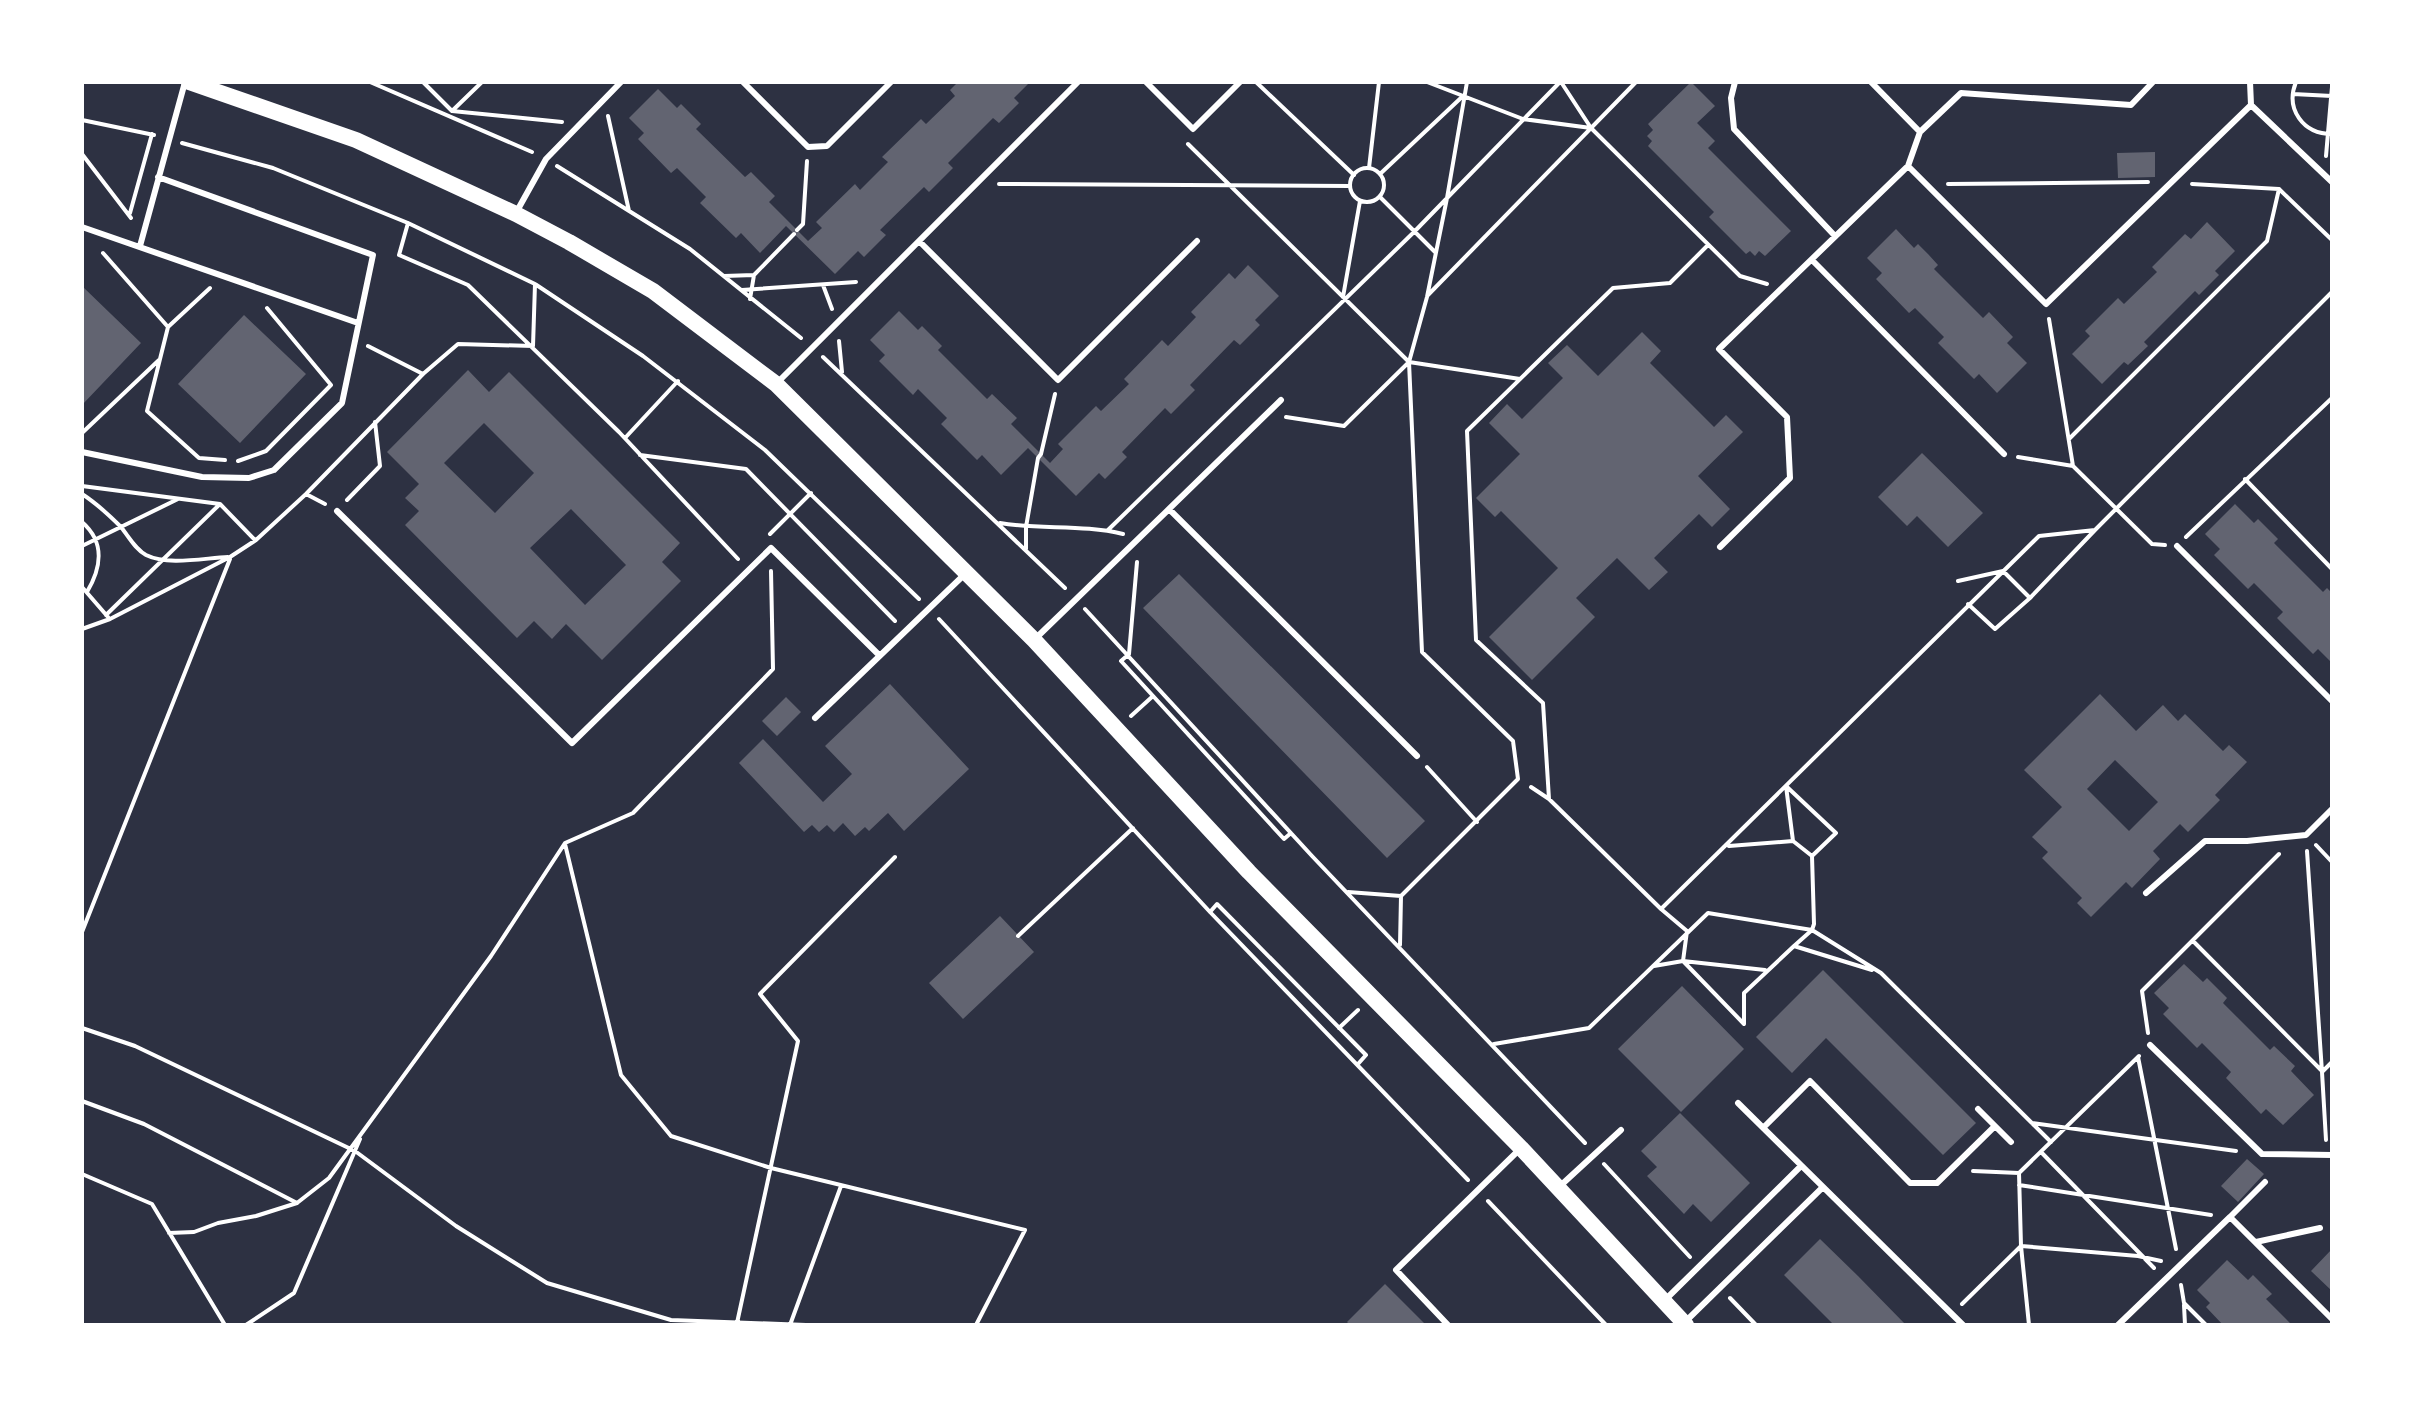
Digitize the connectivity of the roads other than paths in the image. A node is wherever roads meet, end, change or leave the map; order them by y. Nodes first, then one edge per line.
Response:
1 (187, 82) edge
2 (621, 82) edge
3 (743, 82) edge
4 (891, 82) edge
5 (1078, 82) edge
6 (1146, 82) edge
7 (1240, 82) edge
8 (1735, 82) edge
9 (1871, 82) edge
10 (2153, 82) edge
11 (2250, 82) edge
12 (2251, 105) junction
13 (1920, 132) junction
14 (1908, 166) junction
15 (2332, 168) edge
16 (2325, 175) junction
17 (158, 177) junction
18 (2332, 182) edge
19 (516, 214) junction
20 (82, 227) edge
21 (1835, 236) junction
22 (919, 241) junction
23 (1197, 241) dead end
24 (140, 246) junction
25 (1812, 260) junction
26 (358, 323) junction
27 (776, 384) junction
28 (1281, 400) dead end
29 (82, 452) edge
30 (2004, 454) road end
31 (1169, 509) junction
32 (337, 511) road end
33 (2177, 546) road end
34 (1720, 547) dead end
35 (966, 573) junction
36 (1034, 640) junction
37 (879, 655) junction
38 (2332, 701) edge
39 (815, 718) dead end
40 (1417, 756) road end
41 (2332, 809) edge
42 (2146, 893) dead end
43 (2150, 1045) road end
44 (1738, 1103) dead end
45 (1978, 1109) dead end
46 (1995, 1126) junction
47 (1764, 1127) junction
48 (1621, 1130) dead end
49 (2011, 1142) dead end
50 (1521, 1148) junction
51 (2329, 1155) edge
52 (1801, 1166) junction
53 (2265, 1182) dead end
54 (1823, 1187) junction
55 (1558, 1188) junction
56 (2230, 1217) junction
57 (2320, 1228) dead end
58 (2256, 1242) junction
59 (1663, 1302) junction
60 (2332, 1319) edge
61 (1685, 1324) edge
62 (1448, 1325) edge
63 (1963, 1325) edge
64 (2118, 1325) edge

1 - 17 lane
1 - 19 main road
2 - 19 lane
3 - 4 lane
5 - 22 lane
6 - 7 lane
8 - 21 lane
9 - 13 lane
10 - 13 lane
11 - 12 lane
12 - 14 lane
12 - 16 lane
13 - 14 lane
14 - 21 lane
15 - 16 lane
16 - 18 lane
17 - 24 lane
17 - 26 lane
19 - 27 main road
20 - 24 lane
21 - 25 lane
22 - 23 lane
22 - 27 lane
24 - 26 lane
25 - 30 lane
25 - 34 lane
26 - 29 lane
27 - 35 main road
28 - 31 lane
31 - 36 lane
31 - 40 lane
32 - 37 lane
33 - 38 lane
35 - 36 main road
35 - 37 lane
36 - 50 main road
37 - 39 lane
41 - 42 lane
43 - 51 lane
44 - 47 lane
45 - 46 lane
46 - 47 lane
46 - 49 lane
47 - 52 lane
48 - 55 lane
50 - 55 main road
50 - 62 lane
52 - 54 lane
52 - 59 lane
53 - 56 lane
54 - 61 lane
54 - 63 lane
55 - 59 main road
56 - 58 lane
56 - 64 lane
57 - 58 lane
58 - 60 lane
59 - 61 main road

